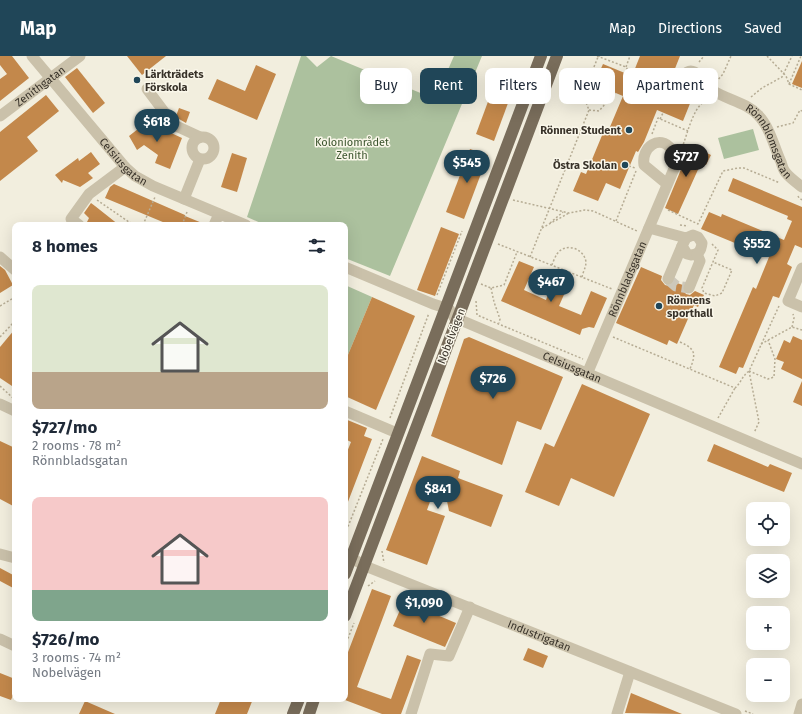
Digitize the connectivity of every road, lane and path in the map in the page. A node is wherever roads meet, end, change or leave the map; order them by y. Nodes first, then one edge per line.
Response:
1 (32, 56) edge
2 (80, 56) edge
3 (540, 56) edge
4 (557, 56) edge
5 (598, 56) edge
6 (630, 56) edge
7 (731, 56) edge
8 (767, 56) edge
9 (792, 56) edge
10 (802, 56) edge
11 (626, 67) joint
12 (785, 74) junction
13 (50, 78) junction
14 (718, 83) edge
15 (789, 84) junction
16 (146, 90) dead end
17 (802, 90) edge
18 (718, 95) edge
19 (606, 104) edge
20 (701, 104) edge
21 (746, 105) junction
22 (589, 110) junction
23 (802, 111) edge
24 (663, 112) dead end
25 (0, 116) edge
26 (660, 119) dead end
27 (786, 125) dead end
28 (650, 128) dead end
29 (654, 129) dead end
30 (200, 137) junction
31 (200, 159) junction
32 (676, 164) junction
33 (630, 166) dead end
34 (125, 167) junction
35 (637, 168) dead end
36 (779, 178) dead end
37 (667, 184) junction
38 (159, 188) junction
39 (800, 191) edge
40 (89, 194) junction
41 (188, 200) junction
42 (514, 200) dead end
43 (802, 200) edge
44 (658, 206) junction
45 (550, 209) junction
46 (563, 212) junction
47 (219, 214) junction
48 (569, 214) junction
49 (73, 222) edge
50 (129, 222) edge
51 (144, 222) edge
52 (183, 222) edge
53 (215, 222) edge
54 (239, 222) edge
55 (545, 226) junction
56 (541, 228) junction
57 (647, 231) junction
58 (684, 242) junction
59 (496, 243) dead end
60 (517, 252) junction
61 (697, 254) junction
62 (0, 257) edge
63 (530, 257) junction
64 (713, 262) dead end
65 (552, 266) junction
66 (12, 267) edge
67 (348, 268) edge
68 (802, 268) edge
69 (582, 277) junction
70 (668, 279) dead end
71 (481, 284) dead end
72 (491, 288) junction
73 (689, 288) dead end
74 (621, 293) junction
75 (704, 293) dead end
76 (476, 298) dead end
77 (12, 299) edge
78 (780, 305) dead end
79 (0, 306) edge
80 (445, 307) junction
81 (802, 307) edge
82 (791, 310) dead end
83 (458, 319) junction
84 (498, 323) junction
85 (12, 324) edge
86 (792, 327) junction
87 (802, 330) edge
88 (604, 333) junction
89 (0, 337) edge
90 (768, 340) junction
91 (680, 342) dead end
92 (762, 344) junction
93 (592, 363) junction
94 (690, 369) junction
95 (749, 371) junction
96 (588, 374) junction
97 (0, 386) edge
98 (734, 388) junction
99 (12, 397) edge
100 (0, 404) edge
101 (12, 410) edge
102 (348, 412) edge
103 (714, 427) junction
104 (397, 433) junction
105 (750, 442) junction
106 (802, 464) edge
107 (0, 554) edge
108 (348, 555) edge
109 (12, 557) edge
110 (365, 566) junction
111 (470, 607) junction
112 (348, 608) edge
113 (0, 639) edge
114 (12, 645) edge
115 (630, 672) junction
116 (298, 702) edge
117 (313, 702) edge
118 (802, 704) edge
119 (293, 714) edge
120 (309, 714) edge
121 (411, 714) edge
122 (617, 714) edge
123 (736, 714) edge
124 (799, 714) edge

1 - 13 street, Celsiusgatan
2 - 13 street, Zenithgatan
3 - 80 main road, Nobelvägen
4 - 83 main road, Nobelvägen
5 - 11 path
5 - 22 path
6 - 11 path
7 - 14 path
8 - 12 path
9 - 12 path
10 - 15 path
12 - 15 path
12 - 21 path
13 - 25 street, Zenithgatan
13 - 34 street, Celsiusgatan
15 - 17 path
16 - 30 street
18 - 21 street, Rönnblomsgatan
19 - 22 path
20 - 32 path
21 - 39 street, Rönnblomsgatan
22 - 45 path
23 - 27 path
24 - 26 path
28 - 29 path
30 - 31 street
30 - 31 street
31 - 41 street
32 - 37 street, Rönnbladsgatan
32 - 37 street
33 - 35 path
34 - 38 street, Celsiusgatan
34 - 40 street
36 - 44 path
37 - 44 street, Rönnbladsgatan
38 - 41 street, Celsiusgatan
38 - 51 path
39 - 43 path
40 - 49 street
40 - 50 path
41 - 47 street, Celsiusgatan
41 - 52 path
42 - 45 path
44 - 57 street, Rönnbladsgatan
45 - 46 path
45 - 56 path
46 - 48 path
46 - 55 path
47 - 53 street
47 - 54 street, Celsiusgatan
48 - 55 path
48 - 57 path
55 - 56 path
56 - 63 path
57 - 58 street
57 - 74 street, Rönnbladsgatan
58 - 61 street
58 - 61 street
58 - 70 street
59 - 60 path
60 - 63 path
60 - 72 path
61 - 73 street
62 - 66 street
63 - 65 path
64 - 75 path
65 - 69 path
65 - 69 path
67 - 80 street, Celsiusgatan
68 - 81 street
69 - 74 path
71 - 72 path
72 - 84 path
74 - 88 street, Rönnbladsgatan
76 - 84 path
77 - 79 path
78 - 92 path
80 - 83 street, Celsiusgatan
80 - 104 main road, Nobelvägen
82 - 86 path
83 - 96 street, Celsiusgatan
83 - 110 main road, Nobelvägen
84 - 93 path
85 - 89 path
86 - 87 path
86 - 90 path
88 - 93 street, Rönnbladsgatan
88 - 94 path
90 - 92 path
90 - 95 path
91 - 94 path
92 - 95 path
93 - 96 street, Rönnbladsgatan
94 - 98 path
95 - 98 path
95 - 105 path
96 - 103 street, Celsiusgatan
97 - 99 path
98 - 103 path
100 - 101 street
102 - 104 street
103 - 105 street, Celsiusgatan
104 - 108 main road, Nobelvägen
105 - 106 street, Celsiusgatan
107 - 109 street
108 - 110 street, Industrigatan
110 - 111 street, Industrigatan
110 - 112 main road, Nobelvägen
111 - 115 street, Industrigatan
111 - 121 street
113 - 114 street
115 - 122 street
115 - 123 street, Industrigatan
116 - 119 main road
117 - 120 main road
118 - 124 street

